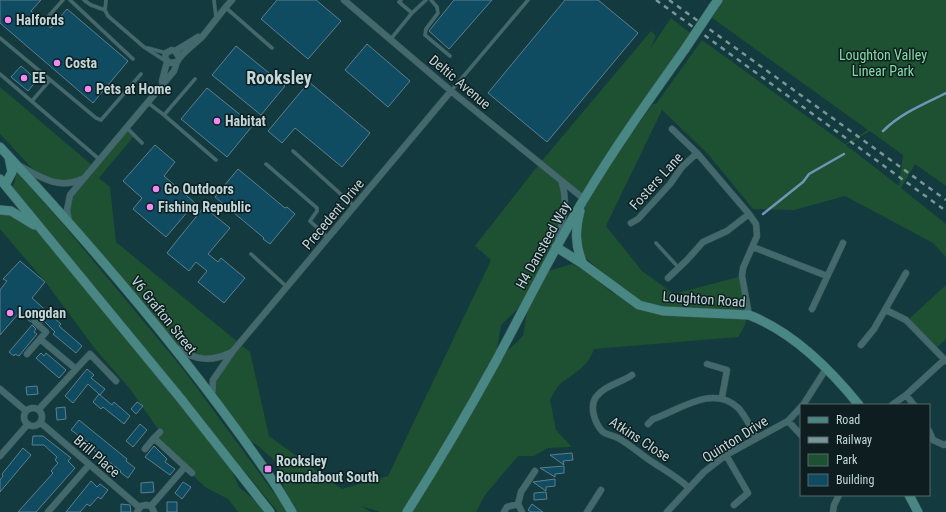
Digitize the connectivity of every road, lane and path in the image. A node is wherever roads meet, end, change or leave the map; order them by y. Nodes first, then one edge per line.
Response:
1 (63, 0) edge
2 (70, 0) edge
3 (84, 0) edge
4 (106, 0) edge
5 (214, 0) edge
6 (232, 0) edge
7 (344, 0) edge
8 (401, 0) edge
9 (426, 0) edge
10 (431, 0) edge
11 (528, 0) edge
12 (716, 4) edge
13 (225, 7) junction
14 (106, 10) junction
15 (412, 13) junction
16 (216, 17) junction
17 (46, 18) dead end
18 (208, 28) junction
19 (0, 38) edge
20 (390, 40) junction
21 (144, 47) junction
22 (272, 48) dead end
23 (175, 50) junction
24 (166, 53) junction
25 (450, 56) dead end
26 (133, 59) dead end
27 (178, 59) junction
28 (167, 62) junction
29 (0, 74) edge
30 (141, 74) dead end
31 (195, 79) dead end
32 (50, 80) junction
33 (161, 84) junction
34 (451, 91) junction
35 (32, 101) junction
36 (147, 102) junction
37 (164, 115) junction
38 (126, 127) junction
39 (672, 129) dead end
40 (142, 143) dead end
41 (0, 147) edge
42 (293, 151) dead end
43 (697, 153) junction
44 (8, 156) junction
45 (99, 159) junction
46 (216, 160) dead end
47 (16, 164) junction
48 (266, 164) dead end
49 (84, 178) junction
50 (562, 182) junction
51 (2, 185) edge
52 (584, 199) junction
53 (355, 207) junction
54 (0, 210) edge
55 (750, 214) junction
56 (69, 222) junction
57 (631, 223) dead end
58 (46, 235) junction
59 (328, 238) junction
60 (656, 243) dead end
61 (843, 243) dead end
62 (556, 247) junction
63 (753, 247) junction
64 (251, 254) dead end
65 (583, 264) junction
66 (678, 267) junction
67 (906, 273) dead end
68 (828, 276) junction
69 (668, 278) dead end
70 (287, 287) junction
71 (812, 309) dead end
72 (886, 310) junction
73 (749, 315) junction
74 (35, 322) dead end
75 (40, 339) junction
76 (171, 344) junction
77 (861, 345) dead end
78 (95, 349) dead end
79 (233, 351) junction
80 (27, 354) dead end
81 (90, 354) junction
82 (945, 361) edge
83 (707, 364) dead end
84 (76, 369) junction
85 (826, 369) junction
86 (632, 375) dead end
87 (116, 381) dead end
88 (0, 389) edge
89 (906, 395) junction
90 (212, 397) junction
91 (722, 397) junction
92 (804, 404) edge
93 (858, 404) edge
94 (893, 404) edge
95 (913, 404) edge
96 (800, 408) edge
97 (39, 409) junction
98 (26, 411) junction
99 (788, 421) junction
100 (41, 423) junction
101 (28, 424) junction
102 (648, 424) dead end
103 (160, 432) dead end
104 (930, 433) edge
105 (800, 434) edge
106 (154, 438) junction
107 (756, 438) junction
108 (946, 444) edge
109 (144, 449) dead end
110 (726, 455) junction
111 (0, 456) edge
112 (89, 465) junction
113 (185, 467) junction
114 (535, 471) dead end
115 (192, 473) dead end
116 (688, 487) junction
117 (601, 490) dead end
118 (838, 496) edge
119 (910, 496) edge
120 (518, 504) junction
121 (734, 505) dead end
122 (152, 509) edge
123 (138, 510) edge
124 (48, 512) edge
125 (270, 512) edge
126 (292, 512) edge
127 (407, 512) edge
128 (504, 512) edge
129 (522, 512) edge
130 (586, 512) edge
131 (667, 512) edge
132 (833, 512) edge
133 (918, 512) edge

1 - 17 lane
2 - 26 lane
3 - 14 lane
4 - 14 lane
5 - 16 lane
6 - 13 street
7 - 20 street, Deltic Avenue
8 - 15 lane
9 - 15 lane
10 - 25 lane
11 - 34 lane
12 - 52 street, H4 Dansteed Way, bridge
13 - 16 street
13 - 22 lane
14 - 21 lane
15 - 20 lane
16 - 18 street
18 - 23 street
18 - 27 street
19 - 32 lane
20 - 34 street, Deltic Avenue
21 - 24 lane
21 - 28 lane
23 - 24 street
23 - 27 street
24 - 28 street
27 - 28 street
27 - 33 street
28 - 33 street
29 - 35 lane
30 - 32 lane
31 - 37 lane
32 - 35 lane
33 - 36 street
34 - 50 street, Deltic Avenue
34 - 53 street, Precedent Drive
35 - 45 lane
36 - 37 lane
36 - 38 street
37 - 46 lane
38 - 40 lane
38 - 45 street
39 - 43 street, Fosters Lane
41 - 44 street, V6 Grafton Street
42 - 53 lane
43 - 55 street, Fosters Lane
43 - 57 street, Fosters Lane
44 - 47 street, V6 Grafton Street
44 - 51 street
45 - 49 street
47 - 49 street
47 - 56 street, V6 Grafton Street
48 - 59 lane
49 - 56 street
50 - 52 street, Deltic Avenue
50 - 62 street
51 - 58 street
52 - 62 street, H4 Dansteed Way
52 - 65 street
53 - 59 street, Precedent Drive
54 - 58 street
55 - 63 street, Fosters Lane
55 - 66 street
56 - 76 street, V6 Grafton Street
58 - 125 street
59 - 70 street, Precedent Drive
60 - 66 lane
61 - 68 street
62 - 65 street, Loughton Road
62 - 127 street, H4 Dansteed Way
63 - 68 street
63 - 73 street, Fosters Lane
64 - 70 lane
65 - 73 street, Loughton Road
66 - 69 street
67 - 72 street
68 - 71 street
70 - 79 street, Precedent Drive
72 - 77 street
72 - 82 street
73 - 85 street, Loughton Road
74 - 75 street
75 - 80 street
75 - 84 street
76 - 79 street, Precedent Drive
76 - 90 street, V6 Grafton Street
78 - 81 street
79 - 90 street, Precedent Drive
81 - 84 street
81 - 87 street
82 - 89 street
83 - 91 street
84 - 97 street
85 - 92 street
85 - 93 street, Loughton Road
86 - 116 street, Atkins Close
88 - 98 street
89 - 94 street
89 - 95 street
90 - 126 street, V6 Grafton Street
91 - 102 street
91 - 107 street
96 - 99 street, Quinton Drive
97 - 98 street
97 - 100 street
98 - 101 street
99 - 105 street
99 - 107 street, Quinton Drive
100 - 101 street
100 - 112 street, Brill Place
101 - 111 street
103 - 106 street
104 - 108 street
106 - 109 street
106 - 113 street
107 - 110 street, Quinton Drive
110 - 116 street, Quinton Drive
110 - 121 street
112 - 123 street, Brill Place
112 - 124 street
113 - 115 street
113 - 122 street
114 - 120 street
116 - 131 street, Quinton Drive
117 - 130 street
118 - 132 street
119 - 133 street
120 - 128 street
120 - 129 street
122 - 123 street

